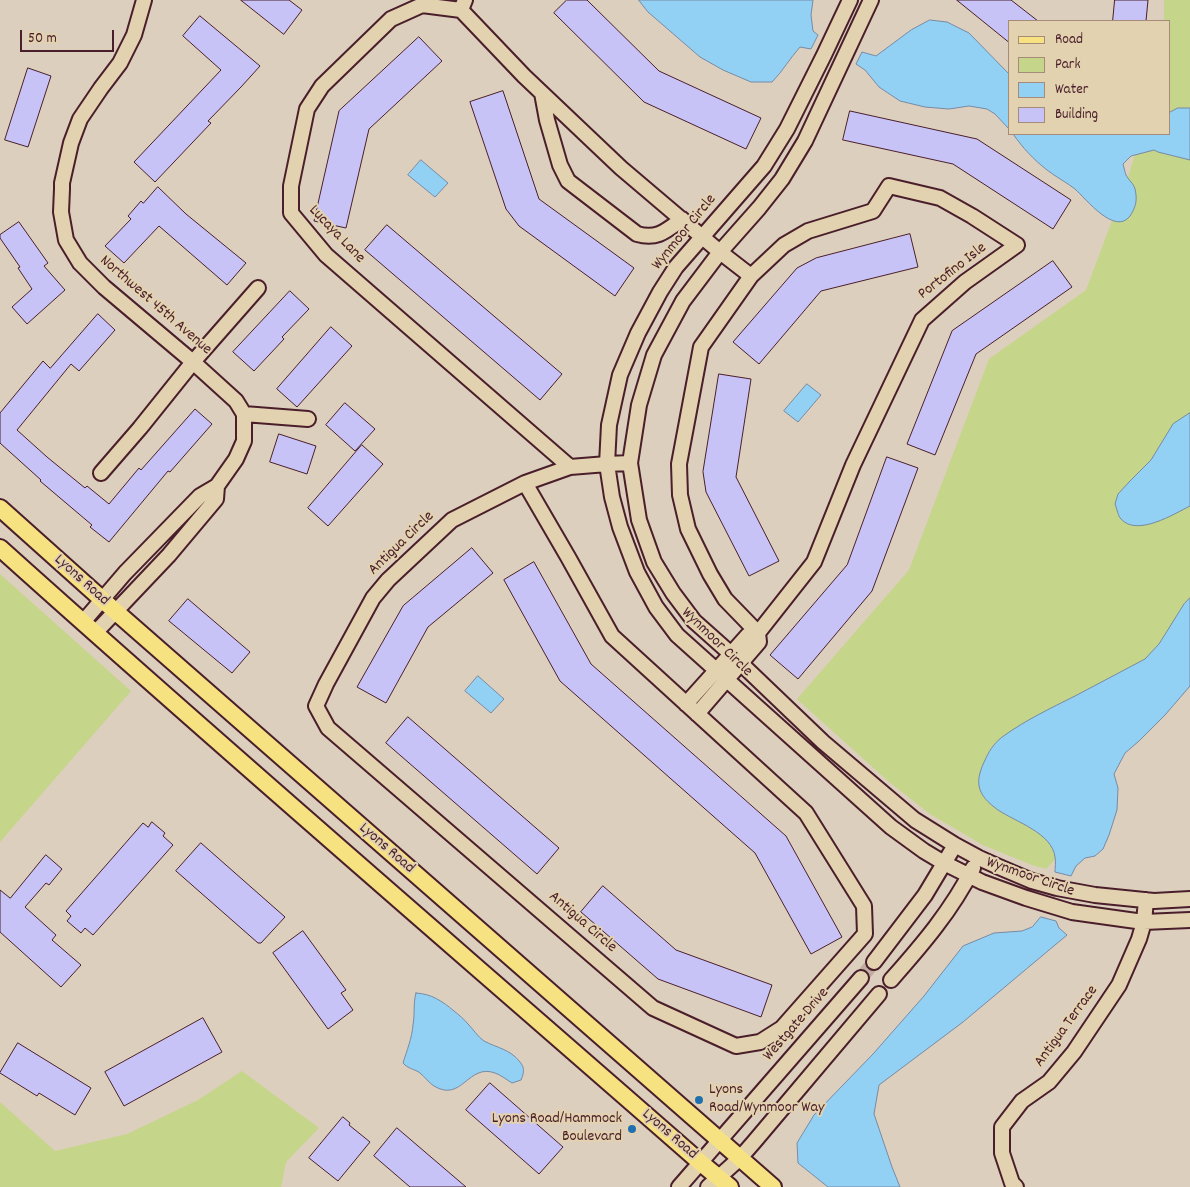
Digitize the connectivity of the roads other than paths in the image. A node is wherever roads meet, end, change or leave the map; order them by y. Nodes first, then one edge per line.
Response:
1 (144, 0) edge
2 (850, 0) edge
3 (872, 0) edge
4 (463, 5) edge
5 (542, 92) junction
6 (682, 219) junction
7 (702, 237) junction
8 (720, 252) junction
9 (751, 276) junction
10 (258, 288) dead end
11 (193, 362) junction
12 (244, 414) junction
13 (308, 419) dead end
14 (608, 458) junction
15 (630, 458) junction
16 (570, 467) junction
17 (101, 473) dead end
18 (525, 483) junction
19 (217, 486) junction
20 (0, 508) edge
21 (0, 548) edge
22 (102, 600) junction
23 (115, 612) junction
24 (89, 628) junction
25 (758, 632) junction
26 (731, 654) junction
27 (741, 664) junction
28 (716, 670) junction
29 (727, 680) junction
30 (686, 704) junction
31 (697, 714) junction
32 (954, 845) junction
33 (978, 858) junction
34 (944, 863) junction
35 (970, 876) junction
36 (1190, 899) edge
37 (1146, 900) junction
38 (1190, 920) edge
39 (1144, 922) junction
40 (874, 962) tunnel mouth
41 (861, 978) tunnel mouth
42 (891, 980) dead end
43 (879, 994) dead end
44 (720, 1140) junction
45 (740, 1158) junction
46 (701, 1163) junction
47 (719, 1184) edge
48 (679, 1187) edge
49 (774, 1187) edge
50 (1016, 1187) edge

1 - 11 street, Northwest 45th Avenue
2 - 7 street, Wynmoor Circle
3 - 8 street, Wynmoor Circle
4 - 5 street
4 - 16 street, Lucaya Lane
5 - 6 street
5 - 6 street
6 - 7 street
7 - 8 street
7 - 14 street, Wynmoor Circle
8 - 9 street
8 - 15 street, Wynmoor Circle
9 - 25 street, Portofino Isle
9 - 25 street, Portofino Isle
10 - 11 street
11 - 12 street, Northwest 45th Avenue
11 - 17 street
12 - 13 street
12 - 19 street
14 - 15 street, Antigua Circle
14 - 16 street, Antigua Circle
14 - 28 street, Wynmoor Circle
15 - 26 street, Wynmoor Circle
16 - 18 street, Antigua Circle
18 - 30 street, Antigua Circle
18 - 31 street, Antigua Circle
19 - 22 street
19 - 23 street
20 - 22 main road, Lyons Road
21 - 24 main road, Lyons Road
22 - 23 main road, Lyons Road
22 - 24 street
23 - 24 street
23 - 44 main road, Lyons Road
24 - 46 main road, Lyons Road
25 - 26 street, Portofino Isle
25 - 27 street, Portofino Isle
26 - 27 street, Wynmoor Circle
26 - 28 street
27 - 29 street
27 - 32 street, Wynmoor Circle
28 - 29 street, Wynmoor Circle
28 - 30 street
29 - 31 street
29 - 34 street, Wynmoor Circle
30 - 31 street, Antigua Circle
32 - 33 street, Wynmoor Circle
32 - 34 street
33 - 35 street
33 - 37 street, Wynmoor Circle
34 - 35 street, Wynmoor Circle
34 - 40 street
35 - 39 street, Wynmoor Circle
35 - 42 street
36 - 37 street, Wynmoor Circle
37 - 39 street, Antigua Terrace
38 - 39 street, Wynmoor Circle
39 - 50 street, Antigua Terrace
41 - 44 street, Westgate Drive
43 - 45 street
44 - 45 main road, Lyons Road
44 - 46 street, Westgate Drive
45 - 47 street
45 - 49 main road, Lyons Road
46 - 47 main road, Lyons Road
46 - 48 street, Westgate Drive

